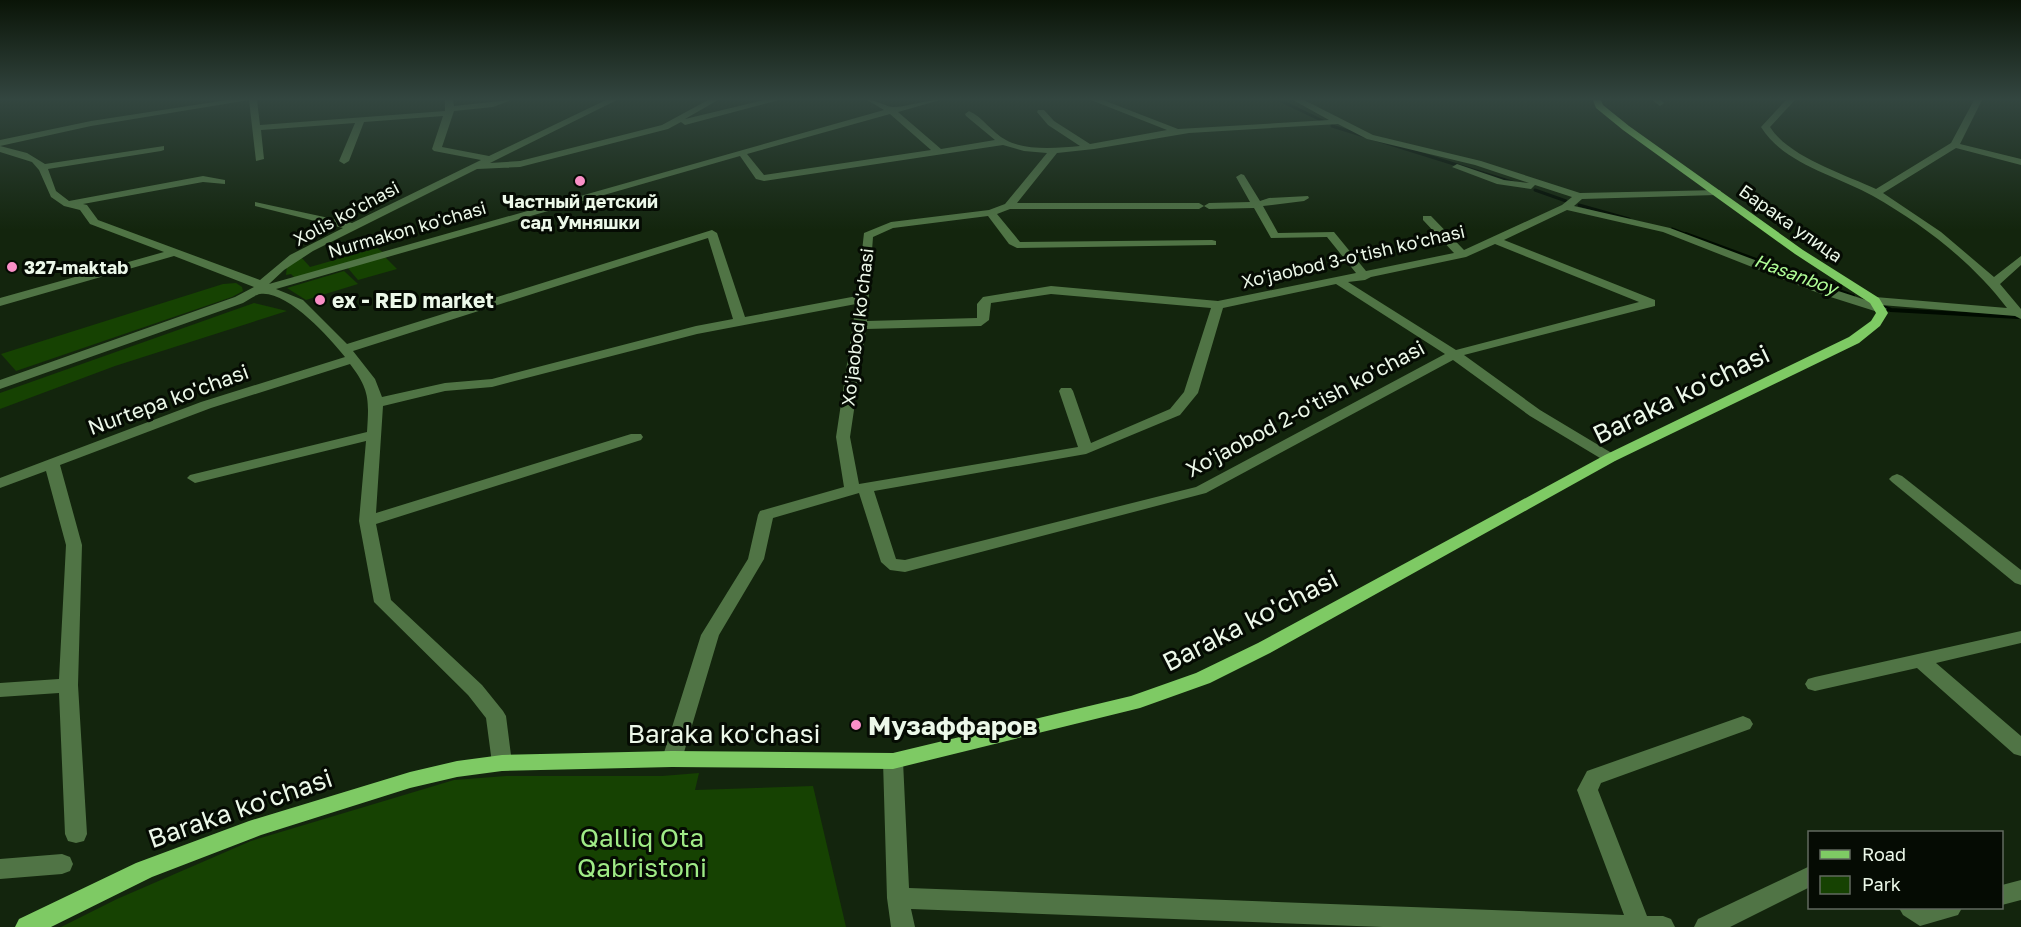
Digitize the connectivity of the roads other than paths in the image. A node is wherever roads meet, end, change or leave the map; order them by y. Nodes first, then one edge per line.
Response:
1 (257, 143) edge
2 (351, 143) edge
3 (438, 143) edge
4 (519, 143) edge
5 (601, 143) edge
6 (776, 143) edge
7 (929, 143) edge
8 (994, 143) edge
9 (1006, 143) edge
10 (1084, 143) edge
11 (1105, 143) edge
12 (1391, 143) edge
13 (1647, 143) edge
14 (1780, 143) edge
15 (1955, 145) joint
16 (1088, 146) junction
17 (161, 148) dead end
18 (0, 149) edge
19 (938, 151) junction
20 (1053, 152) junction
21 (741, 153) junction
22 (1413, 157) dead end
23 (487, 158) junction
24 (259, 159) dead end
25 (344, 161) dead end
26 (2021, 162) edge
27 (473, 165) junction
28 (43, 167) junction
29 (1241, 177) dead end
30 (222, 182) dead end
31 (1543, 186) junction
32 (1716, 192) junction
33 (1876, 193) junction
34 (1579, 196) junction
35 (1304, 198) dead end
36 (67, 204) junction
37 (259, 204) dead end
38 (1257, 205) junction
39 (1009, 206) junction
40 (1566, 207) junction
41 (991, 213) junction
42 (1427, 218) dead end
43 (353, 227) junction
44 (1495, 240) junction
45 (1212, 243) dead end
46 (176, 252) junction
47 (1462, 255) junction
48 (2021, 259) edge
49 (1365, 276) junction
50 (1340, 282) junction
51 (1994, 283) junction
52 (259, 288) junction
53 (862, 299) junction
54 (0, 302) edge
55 (1877, 304) junction
56 (1218, 305) junction
57 (2020, 313) edge
58 (740, 321) junction
59 (860, 326) junction
60 (348, 354) junction
61 (1454, 354) junction
62 (0, 385) edge
63 (1066, 391) dead end
64 (376, 403) junction
65 (373, 435) junction
66 (636, 437) dead end
67 (1086, 450) junction
68 (1610, 458) junction
69 (52, 463) junction
70 (195, 478) dead end
71 (1897, 478) dead end
72 (0, 483) edge
73 (858, 489) junction
74 (367, 521) junction
75 (2021, 579) edge
76 (2021, 637) edge
77 (1919, 659) junction
78 (1815, 684) dead end
79 (68, 685) junction
80 (0, 690) edge
81 (1743, 724) dead end
82 (2021, 748) edge
83 (672, 759) junction
84 (893, 760) junction
85 (502, 763) junction
86 (76, 834) dead end
87 (62, 864) dead end
88 (0, 869) edge
89 (1808, 876) edge
90 (2021, 890) edge
91 (2003, 894) edge
92 (898, 898) junction
93 (1912, 909) edge
94 (1946, 909) edge
95 (1639, 926) edge
96 (27, 927) edge
97 (903, 927) edge
98 (1663, 927) edge
99 (1706, 927) edge

1 - 24 street
2 - 25 street
3 - 23 street
4 - 23 street, Xolis ko'chasi
5 - 27 street
6 - 21 street, Nurmakon ko'chasi
7 - 19 street
8 - 19 street
9 - 20 street
10 - 16 street
11 - 16 street
12 - 31 street
13 - 32 main road, Барака улица
14 - 33 street
15 - 26 street
15 - 33 street
16 - 20 street
17 - 28 street
18 - 28 street
19 - 21 street
20 - 39 street, Xo'jaobod ko'chasi
21 - 52 street, Nurmakon ko'chasi
22 - 31 street
23 - 27 street, Xolis ko'chasi
27 - 43 street, Xolis ko'chasi
28 - 36 street
29 - 38 street
30 - 36 street
31 - 34 street
32 - 34 street
32 - 55 main road, Барака улица
33 - 51 street
34 - 40 street, Xo'jaobod 3-o'tish ko'chasi
35 - 38 street
36 - 46 street
37 - 43 street
38 - 39 street
38 - 49 street
39 - 41 street, Xo'jaobod ko'chasi
40 - 44 street, Xo'jaobod 3-o'tish ko'chasi
40 - 55 street
41 - 45 street
41 - 53 street, Xo'jaobod ko'chasi
42 - 47 street
43 - 52 street, Xolis ko'chasi
44 - 47 street, Xo'jaobod 3-o'tish ko'chasi
44 - 61 street, Xo'jaobod 2-o'tish ko'chasi
46 - 52 street
46 - 54 street
47 - 49 street, Xo'jaobod 3-o'tish ko'chasi
48 - 51 street
49 - 50 street, Xo'jaobod 3-o'tish ko'chasi
50 - 56 street, Xo'jaobod 3-o'tish ko'chasi
50 - 61 street
51 - 57 street
52 - 60 street
52 - 62 street, Nurmakon ko'chasi
53 - 58 street
53 - 59 street, Xo'jaobod ko'chasi
55 - 57 street
55 - 68 main road, Baraka ko'chasi
56 - 59 street, Xo'jaobod 3-o'tish ko'chasi
56 - 67 street, Xo'jaobod 3-o'tish ko'chasi
58 - 60 street, Nurtepa ko'chasi
58 - 64 street
59 - 73 street, Xo'jaobod ko'chasi
60 - 64 street
60 - 69 street, Nurtepa ko'chasi
61 - 68 street
61 - 73 street, Xo'jaobod 2-o'tish ko'chasi
63 - 67 street
64 - 65 street
65 - 70 street
65 - 74 street
66 - 74 street
67 - 73 street, Xo'jaobod 3-o'tish ko'chasi
68 - 84 main road, Baraka ko'chasi
69 - 72 street, Nurtepa ko'chasi
69 - 79 street
71 - 75 street
73 - 83 street
74 - 85 street
76 - 77 street
77 - 78 street
77 - 82 street
79 - 80 street
79 - 86 street
81 - 95 street
83 - 84 main road, Baraka ko'chasi
83 - 85 main road, Baraka ko'chasi
84 - 92 street
85 - 96 main road, Baraka ko'chasi
87 - 88 street
89 - 99 street
90 - 91 street
92 - 95 street
92 - 97 street
93 - 94 street
95 - 98 street

